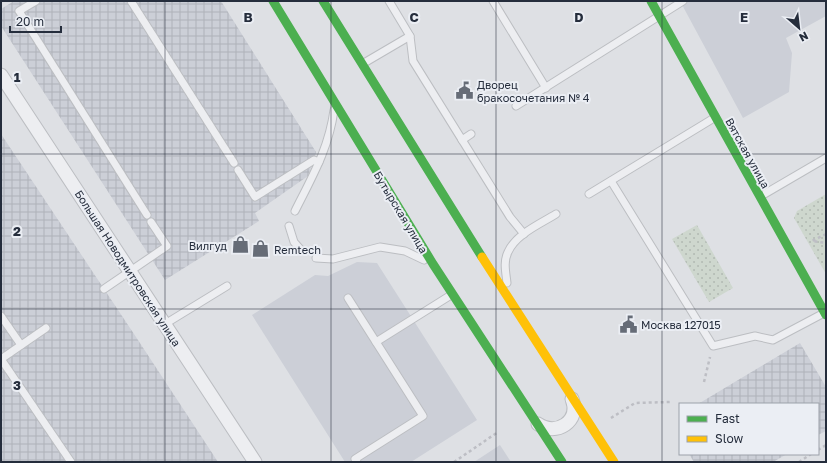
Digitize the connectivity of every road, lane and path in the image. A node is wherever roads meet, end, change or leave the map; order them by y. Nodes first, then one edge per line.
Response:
1 (36, 1) edge
2 (131, 1) edge
3 (273, 1) edge
4 (323, 1) edge
5 (389, 1) edge
6 (493, 1) edge
7 (651, 1) edge
8 (683, 1) edge
9 (659, 16) junction
10 (410, 36) junction
11 (362, 64) junction
12 (1, 75) edge
13 (546, 88) junction
14 (335, 102) junction
15 (516, 106) dead end
16 (715, 118) junction
17 (471, 134) dead end
18 (462, 140) junction
19 (826, 158) edge
20 (319, 162) junction
21 (234, 163) dead end
22 (238, 170) dead end
23 (611, 181) junction
24 (590, 194) dead end
25 (759, 198) junction
26 (295, 212) dead end
27 (556, 214) dead end
28 (289, 226) dead end
29 (524, 234) junction
30 (826, 234) edge
31 (806, 241) dead end
32 (812, 241) junction
33 (826, 243) edge
34 (301, 250) dead end
35 (316, 258) dead end
36 (433, 264) junction
37 (130, 271) junction
38 (227, 286) dead end
39 (104, 289) dead end
40 (453, 294) junction
41 (348, 298) dead end
42 (510, 300) junction
43 (825, 314) edge
44 (1, 316) edge
45 (165, 324) junction
46 (46, 328) dead end
47 (376, 342) junction
48 (20, 345) junction
49 (713, 346) junction
50 (1, 359) edge
51 (704, 382) dead end
52 (571, 396) junction
53 (671, 402) dead end
54 (611, 418) dead end
55 (534, 420) junction
56 (498, 432) dead end
57 (809, 455) edge
58 (71, 462) edge
59 (255, 462) edge
60 (357, 462) edge
61 (454, 462) edge
62 (562, 462) edge
63 (614, 462) edge
64 (798, 462) edge

1 - 37 lane
2 - 21 lane
3 - 14 main road, Бутырская улица
4 - 11 main road
5 - 10 lane
6 - 13 lane
7 - 9 main road, Вятская улица
8 - 9 lane
9 - 13 lane
9 - 16 main road, Вятская улица
10 - 11 lane
10 - 18 lane
11 - 42 main road
12 - 37 street, Большая Новодмитровская улица
13 - 15 lane
14 - 20 lane
14 - 36 main road, Бутырская улица
16 - 23 lane
16 - 25 main road, Вятская улица
17 - 18 lane
18 - 29 lane
19 - 25 lane
20 - 22 lane
20 - 26 lane
23 - 24 lane
23 - 49 lane
25 - 43 main road, Вятская улица
27 - 29 lane
28 - 34 lane
29 - 42 lane
30 - 32 path
31 - 32 path
32 - 33 path
35 - 36 lane
36 - 40 main road, Бутырская улица
37 - 39 lane
37 - 45 street, Большая Новодмитровская улица
38 - 45 lane
40 - 47 lane
40 - 55 main road, Бутырская улица
41 - 47 lane
42 - 52 main road
43 - 49 lane
44 - 48 lane
45 - 59 street, Большая Новодмитровская улица
46 - 48 lane
47 - 60 lane
48 - 50 lane
49 - 51 path
50 - 58 lane
52 - 55 street, Бутырская улица
52 - 63 main road
53 - 54 path
55 - 62 main road, Бутырская улица
56 - 61 path
57 - 64 path

